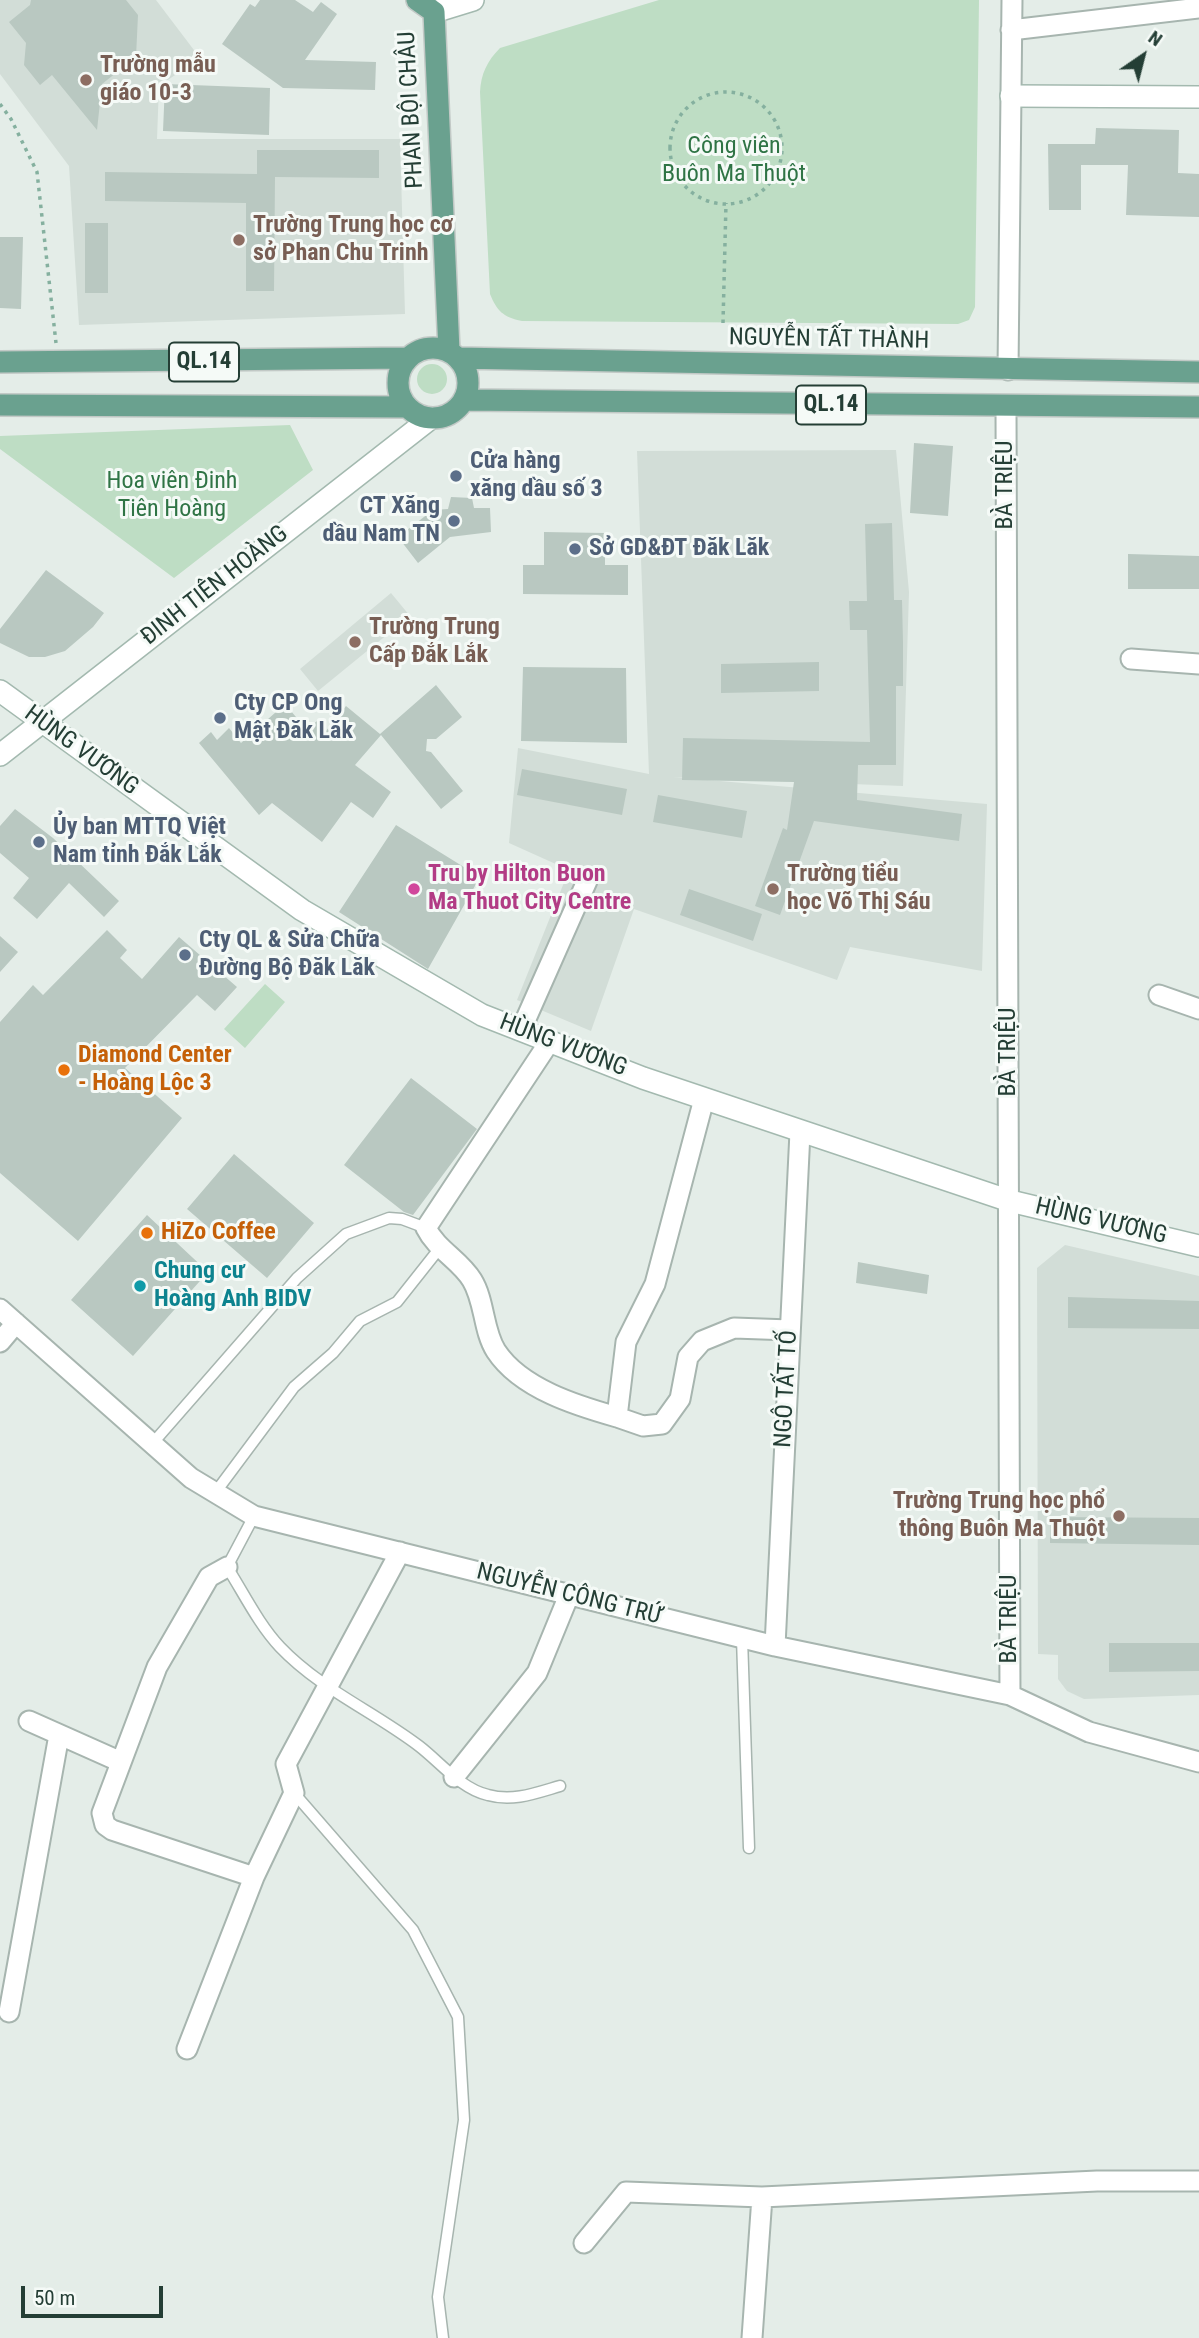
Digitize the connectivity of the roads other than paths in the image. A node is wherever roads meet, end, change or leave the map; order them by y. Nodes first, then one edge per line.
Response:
1 (473, 0) edge
2 (1012, 0) edge
3 (425, 6) edge
4 (1199, 8) edge
5 (1012, 30) junction
6 (1011, 96) junction
7 (1199, 97) edge
8 (453, 355) junction
9 (407, 358) junction
10 (0, 362) edge
11 (1007, 370) junction
12 (1199, 372) edge
13 (464, 400) junction
14 (0, 405) edge
15 (407, 407) junction
16 (1199, 407) edge
17 (1006, 408) junction
18 (431, 418) junction
19 (1131, 659) dead end
20 (1199, 664) edge
21 (0, 691) edge
22 (41, 722) junction
23 (0, 755) edge
24 (587, 881) dead end
25 (1158, 995) dead end
26 (1199, 1009) edge
27 (521, 1030) junction
28 (550, 1041) junction
29 (704, 1099) junction
30 (800, 1132) junction
31 (1010, 1201) junction
32 (426, 1228) junction
33 (1199, 1246) edge
34 (439, 1249) junction
35 (0, 1309) edge
36 (16, 1323) junction
37 (790, 1330) junction
38 (0, 1342) edge
39 (617, 1418) junction
40 (152, 1444) junction
41 (215, 1493) junction
42 (254, 1516) junction
43 (400, 1552) junction
44 (227, 1567) junction
45 (569, 1595) junction
46 (742, 1638) junction
47 (775, 1646) junction
48 (327, 1688) junction
49 (1010, 1695) junction
50 (29, 1721) dead end
51 (59, 1735) junction
52 (121, 1762) junction
53 (1199, 1762) edge
54 (454, 1777) junction
55 (560, 1786) dead end
56 (293, 1793) junction
57 (749, 1848) dead end
58 (254, 1877) junction
59 (9, 2012) dead end
60 (187, 2049) dead end
61 (1199, 2181) edge
62 (762, 2197) junction
63 (584, 2243) dead end
64 (443, 2338) edge
65 (752, 2338) edge

1 - 3 street
2 - 5 street
3 - 8 main road, PHAN BỘI CHÂU
4 - 5 street
5 - 6 street
6 - 7 street
6 - 11 street
8 - 9 main road
8 - 11 main road, NGUYỄN TẤT THÀNH / QL.14
8 - 13 main road
9 - 10 main road, QL.14
9 - 15 main road
11 - 12 main road, NGUYỄN TẤT THÀNH / QL.14
11 - 17 main road
13 - 17 main road, QL.14
13 - 18 main road
14 - 15 main road, QL.14
15 - 18 main road
16 - 17 main road, QL.14
17 - 31 street, BÀ TRIỆU
18 - 22 street, ĐINH TIÊN HOÀNG
19 - 20 street
21 - 22 street, HÙNG VƯƠNG
22 - 23 street, ĐINH TIÊN HOÀNG
22 - 27 street, HÙNG VƯƠNG
24 - 27 street
25 - 26 street
27 - 28 street, HÙNG VƯƠNG
28 - 29 street, HÙNG VƯƠNG
28 - 32 street
29 - 30 street, HÙNG VƯƠNG
29 - 39 street
30 - 31 street, HÙNG VƯƠNG
30 - 37 street, NGÔ TẤT TỐ
31 - 33 street, HÙNG VƯƠNG
31 - 49 street, BÀ TRIỆU
32 - 34 street
32 - 40 lane
34 - 39 street
34 - 41 lane
35 - 36 street, NGUYỄN CÔNG TRỨ
36 - 38 street
36 - 40 street, NGUYỄN CÔNG TRỨ
37 - 39 street
37 - 47 street, NGÔ TẤT TỐ
40 - 41 street, NGUYỄN CÔNG TRỨ
41 - 42 street, NGUYỄN CÔNG TRỨ
42 - 43 street, NGUYỄN CÔNG TRỨ
42 - 44 lane
43 - 45 street, NGUYỄN CÔNG TRỨ
43 - 48 street
44 - 48 lane
44 - 52 street
45 - 46 street, NGUYỄN CÔNG TRỨ
45 - 54 street
46 - 47 street, NGUYỄN CÔNG TRỨ
46 - 57 lane
47 - 49 street, NGUYỄN CÔNG TRỨ
48 - 54 lane
48 - 56 street
49 - 53 street, NGUYỄN CÔNG TRỨ
50 - 51 street
51 - 52 street
51 - 59 street
52 - 58 street
54 - 55 lane
56 - 58 street
56 - 64 lane
58 - 60 street
61 - 62 street
62 - 63 street
62 - 65 street

